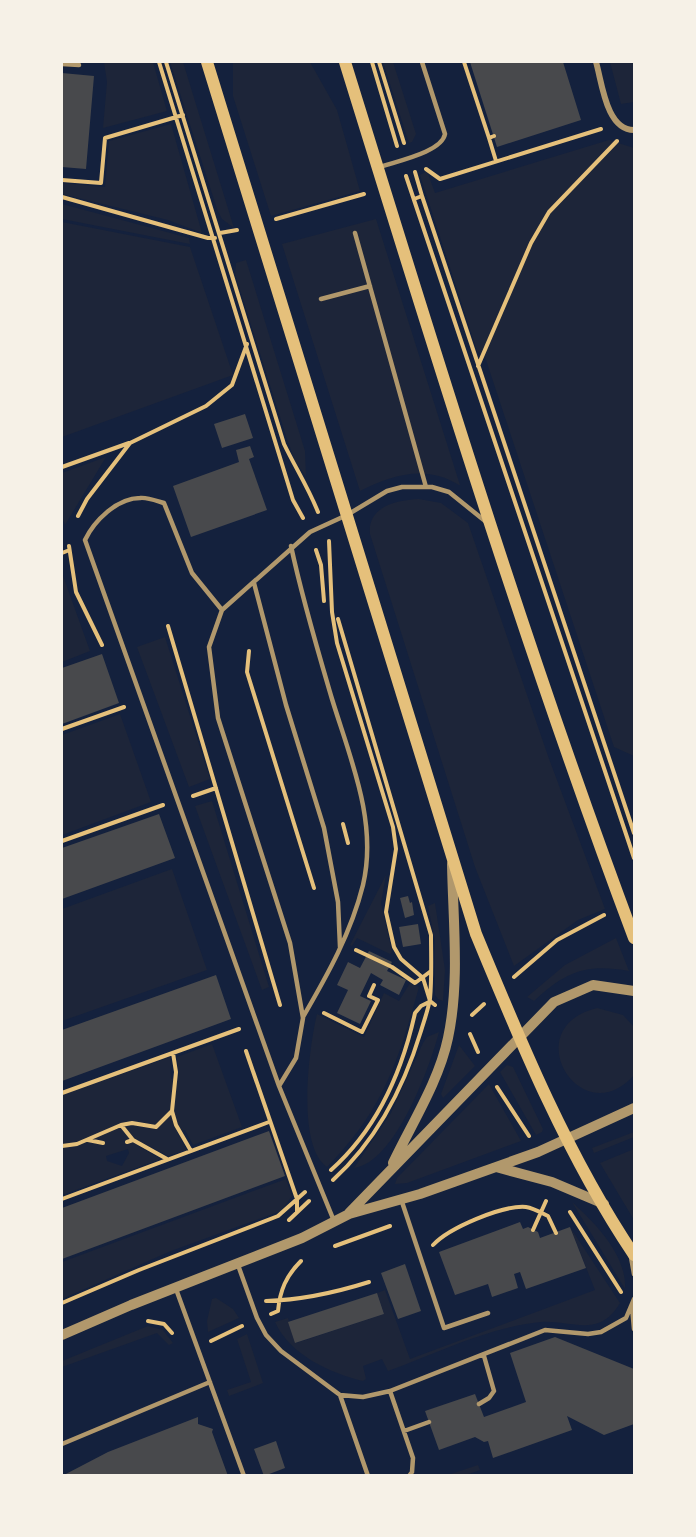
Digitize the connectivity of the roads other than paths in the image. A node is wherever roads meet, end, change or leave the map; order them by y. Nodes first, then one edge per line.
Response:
1 (207, 62) edge
2 (214, 62) edge
3 (345, 62) edge
4 (422, 62) edge
5 (596, 62) edge
6 (62, 64) edge
7 (79, 64) dead end
8 (212, 76) junction
9 (631, 130) edge
10 (378, 168) junction
11 (355, 233) dead end
12 (370, 286) junction
13 (321, 299) dead end
14 (426, 487) junction
15 (347, 515) junction
16 (488, 523) junction
17 (291, 546) junction
18 (254, 583) junction
19 (222, 610) junction
20 (452, 858) junction
21 (634, 938) edge
22 (340, 952) junction
23 (634, 991) edge
24 (303, 1018) junction
25 (519, 1037) junction
26 (279, 1086) junction
27 (634, 1108) edge
28 (568, 1138) junction
29 (496, 1167) junction
30 (389, 1172) junction
31 (401, 1199) junction
32 (604, 1204) junction
33 (349, 1214) junction
34 (334, 1221) junction
35 (632, 1252) edge
36 (237, 1262) junction
37 (634, 1274) edge
38 (176, 1287) junction
39 (634, 1299) edge
40 (632, 1307) junction
41 (488, 1313) dead end
42 (634, 1329) edge
43 (62, 1335) edge
44 (484, 1356) junction
45 (210, 1382) junction
46 (390, 1391) junction
47 (340, 1395) junction
48 (479, 1404) dead end
49 (429, 1422) dead end
50 (404, 1431) junction
51 (62, 1444) edge
52 (244, 1476) edge
53 (368, 1476) edge
54 (409, 1476) edge

1 - 8 main road
2 - 8 lane
3 - 10 main road
4 - 10 lane
5 - 9 street
6 - 7 lane
8 - 15 main road
10 - 16 main road
11 - 12 lane
12 - 13 lane
12 - 14 lane
14 - 15 lane
14 - 16 lane
15 - 17 lane
15 - 20 main road
16 - 21 main road
17 - 18 lane
17 - 22 lane
18 - 19 lane
18 - 22 lane
19 - 24 lane
19 - 26 lane
20 - 25 main road
20 - 30 street
22 - 24 lane
23 - 25 street
24 - 26 lane
25 - 28 main road
25 - 30 street
26 - 34 lane
27 - 28 street
28 - 29 street
28 - 32 main road
29 - 31 street
29 - 32 street
30 - 33 street
31 - 33 street
31 - 41 lane
32 - 35 main road
33 - 34 street
34 - 36 street
35 - 37 lane
36 - 38 street
36 - 47 lane
38 - 43 street
38 - 45 lane
39 - 40 lane
40 - 42 lane
40 - 44 lane
44 - 46 lane
44 - 48 lane
45 - 51 lane
45 - 52 lane
46 - 47 lane
46 - 50 lane
47 - 53 lane
49 - 50 lane
50 - 54 lane

